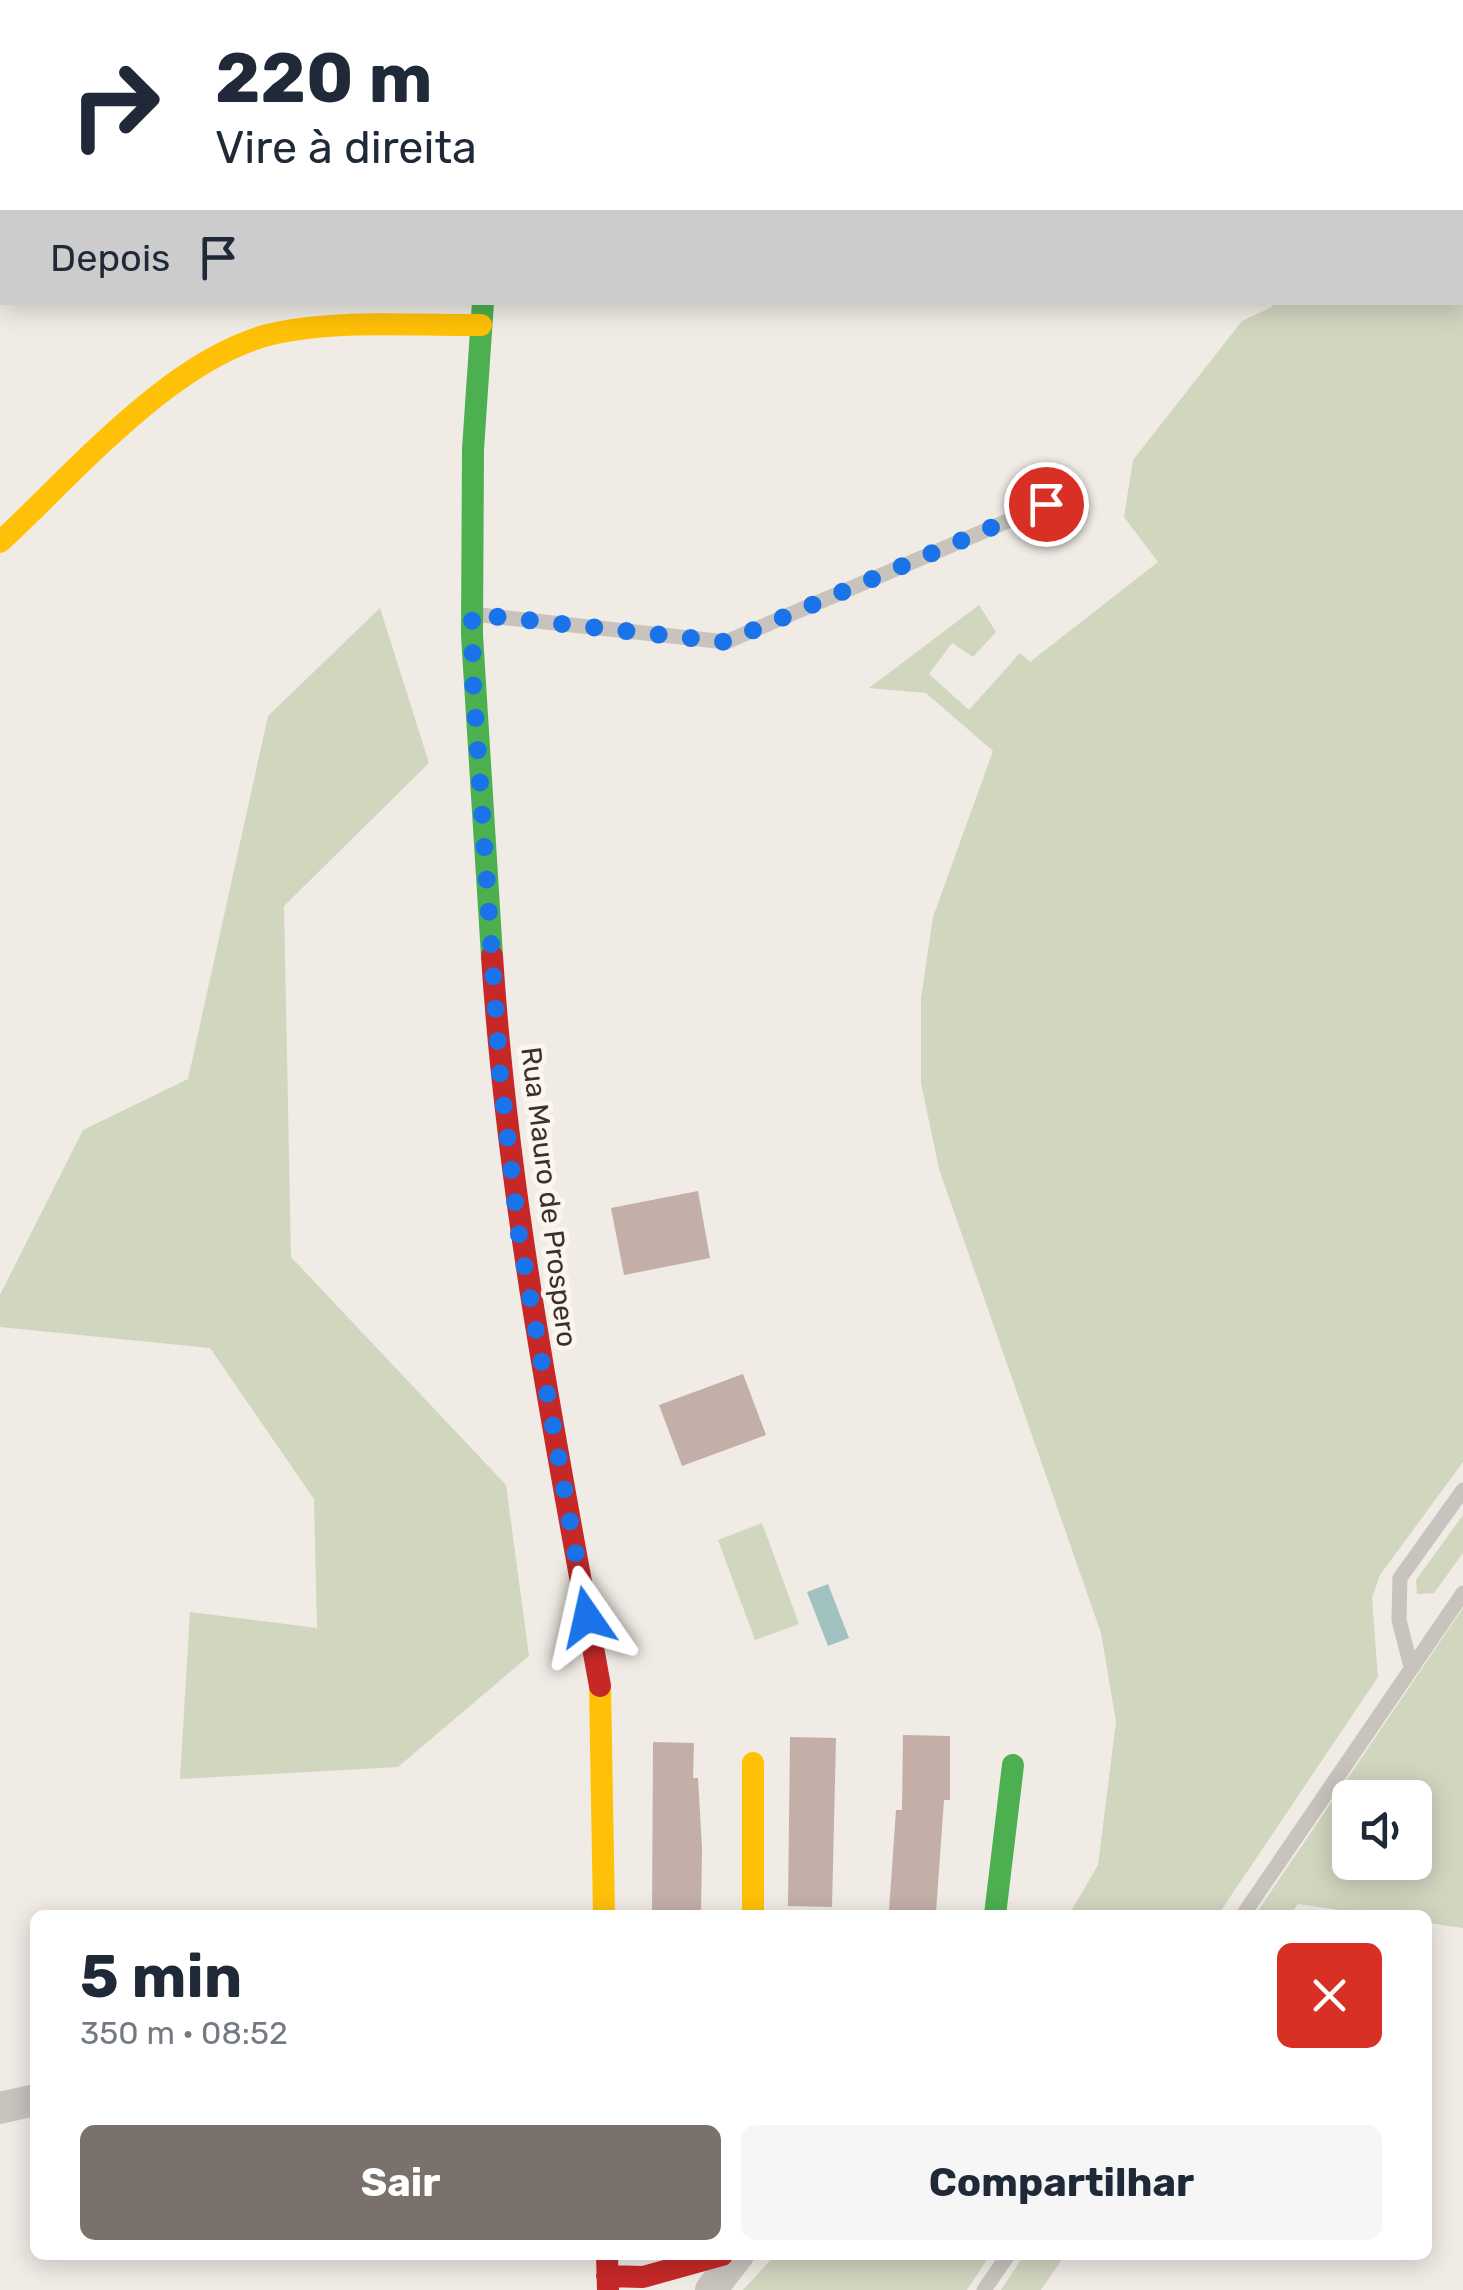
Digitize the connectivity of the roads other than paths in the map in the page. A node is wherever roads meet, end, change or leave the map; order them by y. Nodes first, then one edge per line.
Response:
1 (482, 314) edge
2 (1046, 504) dead end
3 (0, 542) edge
4 (472, 614) junction
5 (1463, 1490) edge
6 (1463, 1593) edge
7 (1411, 1666) junction
8 (753, 1763) dead end
9 (1013, 1765) dead end
10 (604, 1910) edge
11 (753, 1910) edge
12 (996, 1910) edge
13 (1246, 1910) edge
14 (30, 2101) edge
15 (0, 2108) edge
16 (704, 2260) edge
17 (734, 2260) edge
18 (1005, 2260) edge
19 (608, 2274) edge
20 (712, 2290) edge
21 (984, 2290) edge

1 - 3 main road
1 - 4 main road, Rua Mauro de Prospero
2 - 4 lane
4 - 10 main road, Rua Mauro de Prospero
5 - 7 lane
6 - 7 lane
7 - 13 lane
8 - 11 main road
9 - 12 main road
14 - 15 street
16 - 19 main road
17 - 20 street
18 - 21 lane

